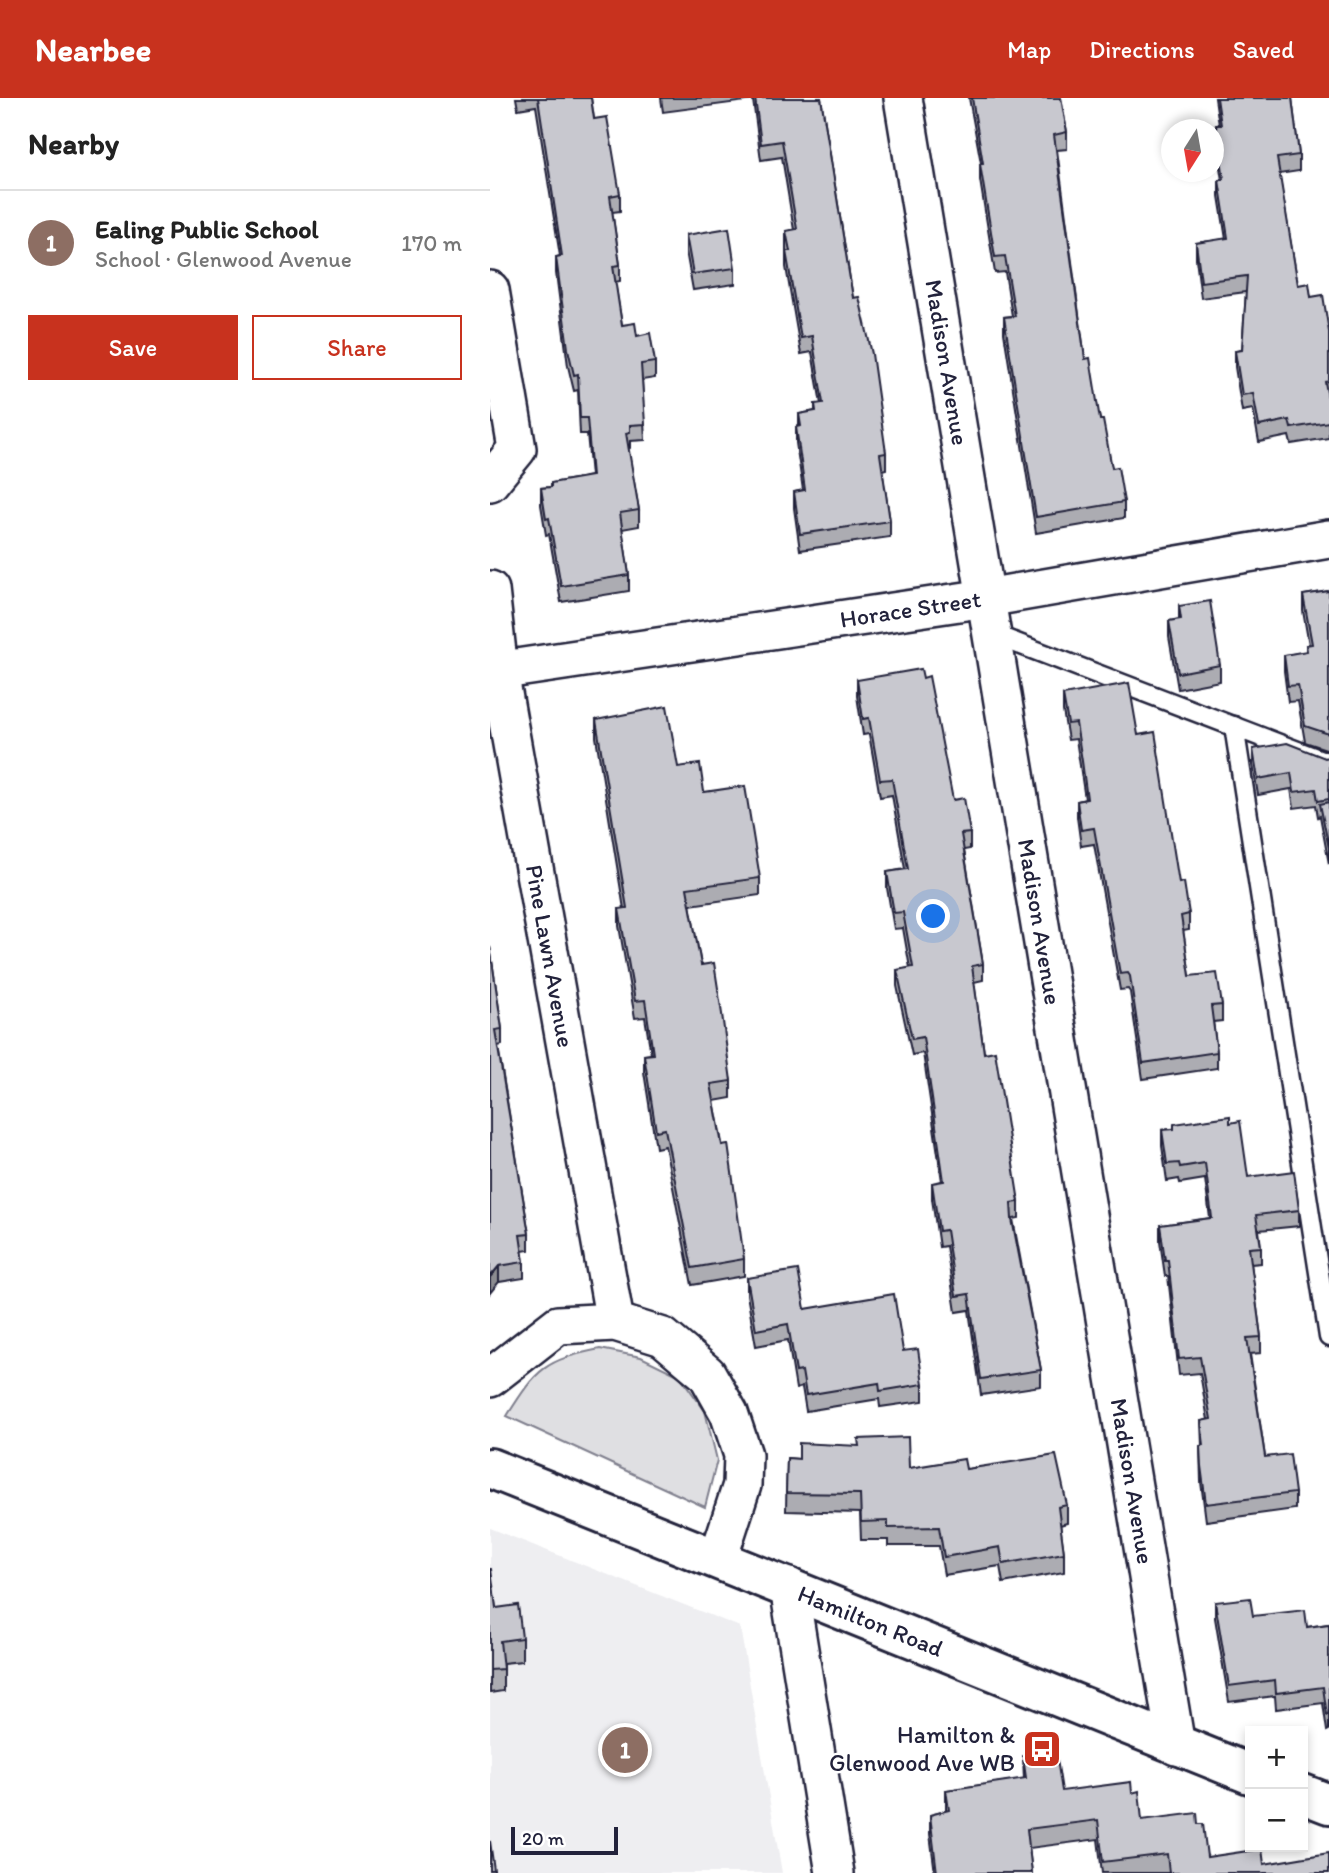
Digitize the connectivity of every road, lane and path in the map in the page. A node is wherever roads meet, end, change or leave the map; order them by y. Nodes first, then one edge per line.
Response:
1 (904, 98) edge
2 (490, 290) edge
3 (490, 482) edge
4 (1329, 539) edge
5 (490, 590) edge
6 (988, 616) junction
7 (495, 671) edge
8 (1234, 726) junction
9 (1329, 763) edge
10 (615, 1322) junction
11 (1329, 1337) edge
12 (490, 1378) edge
13 (490, 1468) edge
14 (718, 1559) junction
15 (789, 1587) junction
16 (1176, 1746) junction
17 (1245, 1772) edge
18 (1308, 1796) edge
19 (1329, 1804) edge
20 (835, 1873) edge

1 - 6 street, Madison Avenue
2 - 3 street
4 - 6 street, Horace Street
5 - 7 street, Pine Lawn Avenue
6 - 7 street, Horace Street
6 - 8 lane
6 - 16 street, Madison Avenue
7 - 10 street, Pine Lawn Avenue
8 - 9 lane
8 - 11 lane
10 - 12 street
10 - 14 street
13 - 14 main road, Hamilton Road
14 - 15 main road, Hamilton Road
15 - 16 main road, Hamilton Road
15 - 20 street
16 - 17 main road, Hamilton Road
18 - 19 main road

